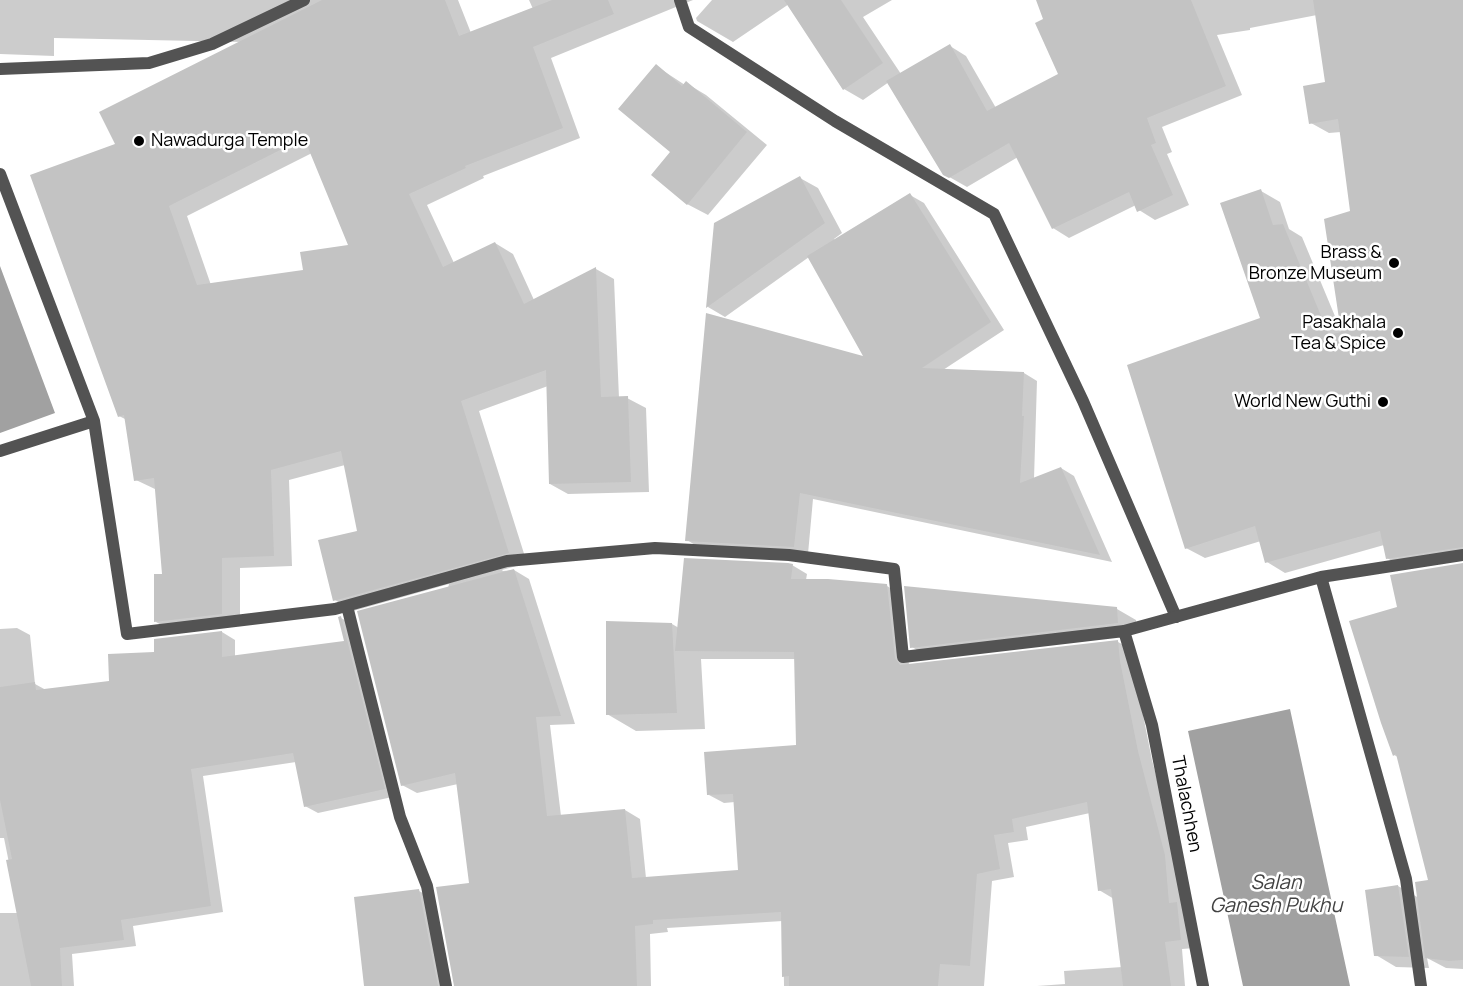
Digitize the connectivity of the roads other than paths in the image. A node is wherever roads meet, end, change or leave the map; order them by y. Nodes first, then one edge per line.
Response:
1 (304, 0) edge
2 (680, 0) edge
3 (0, 69) edge
4 (0, 174) edge
5 (94, 421) junction
6 (0, 451) edge
7 (1463, 555) edge
8 (1321, 577) junction
9 (347, 606) junction
10 (1176, 617) junction
11 (1124, 631) junction
12 (446, 986) edge
13 (1203, 986) edge
14 (1420, 986) edge

1 - 3 street
2 - 10 street
4 - 5 street
5 - 6 street
5 - 9 street
7 - 8 street
8 - 10 street
8 - 14 street
9 - 11 street
9 - 12 street
10 - 11 street
11 - 13 street, Thalachhen

